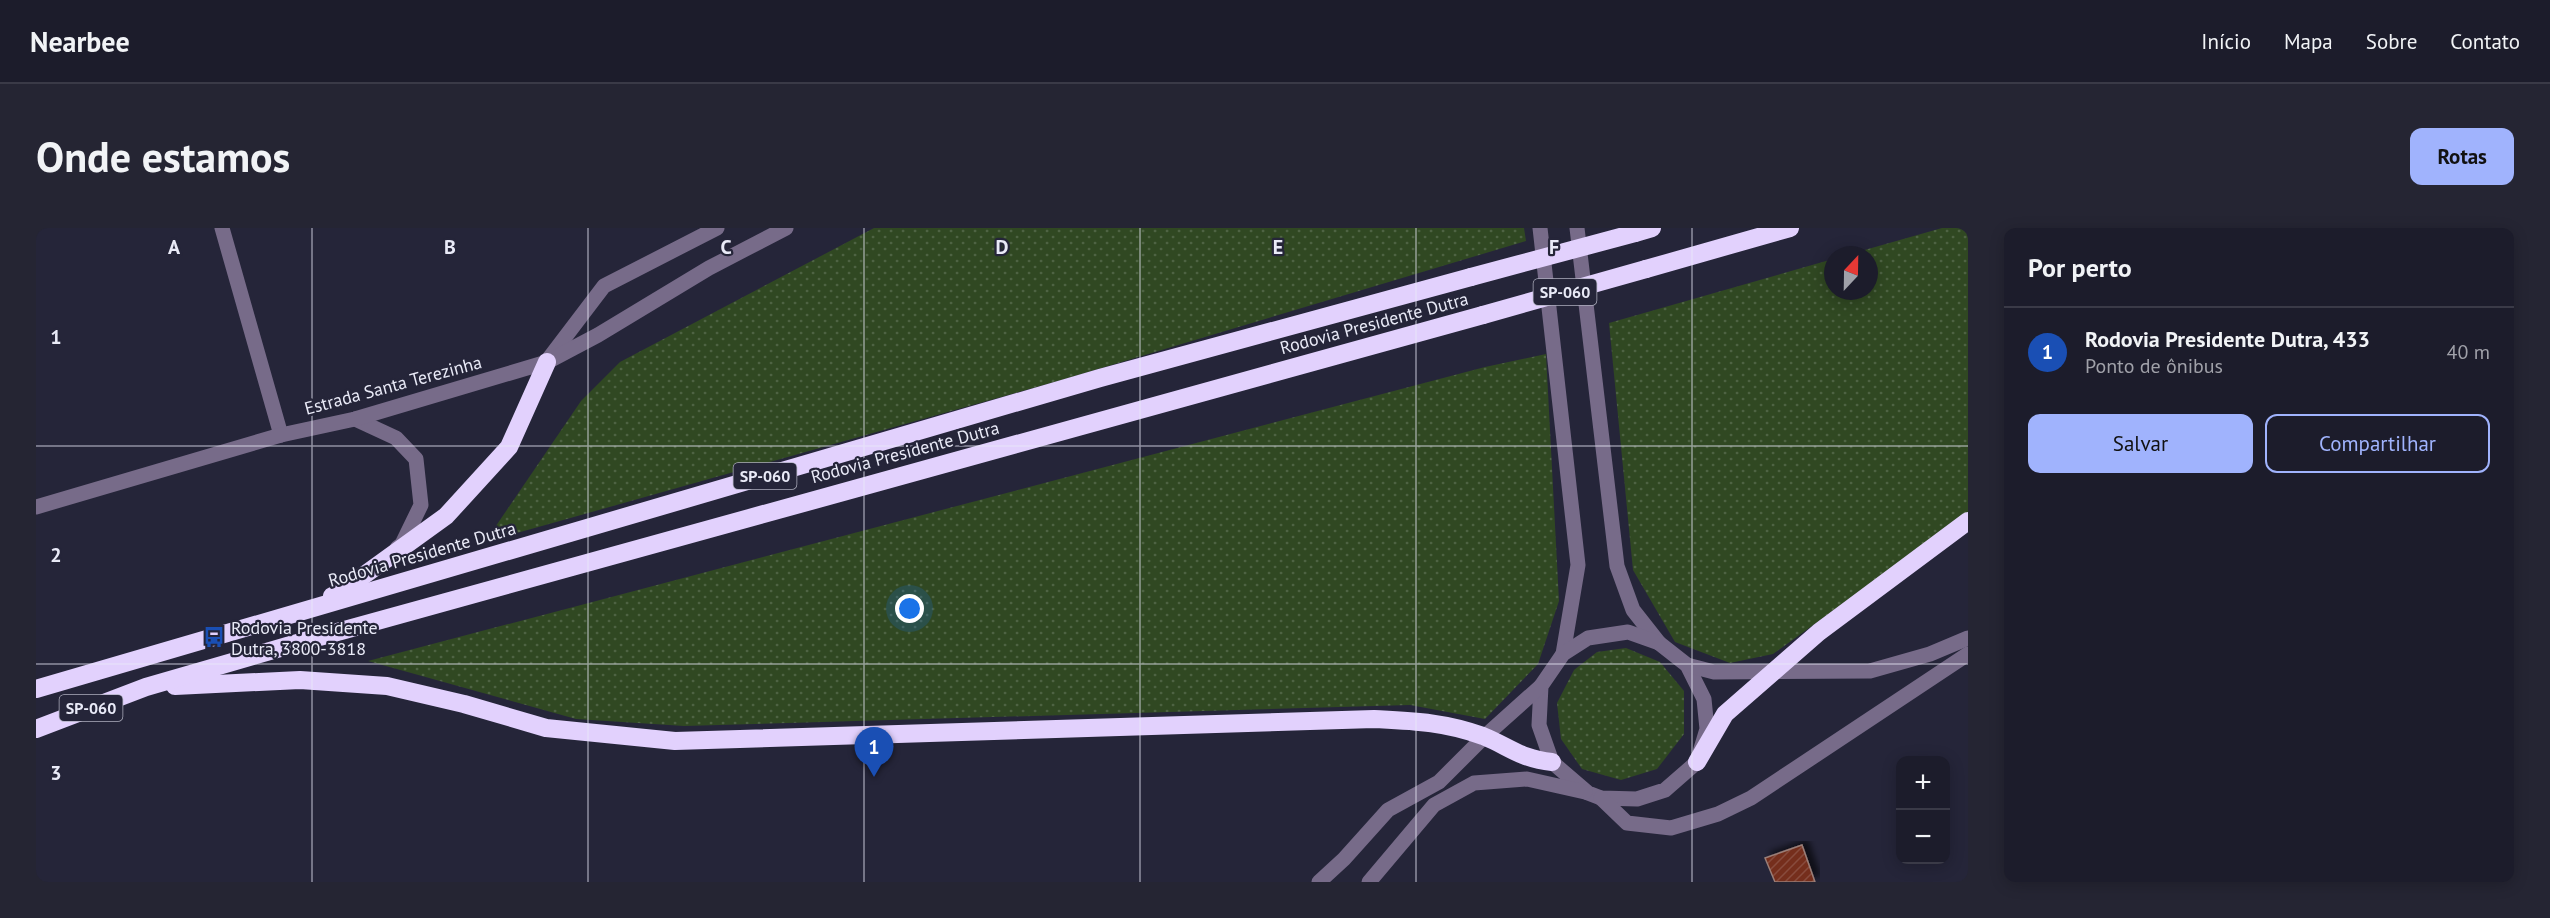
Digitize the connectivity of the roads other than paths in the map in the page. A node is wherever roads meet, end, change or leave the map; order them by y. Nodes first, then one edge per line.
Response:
1 (222, 228) edge
2 (717, 228) edge
3 (786, 228) edge
4 (1540, 228) edge
5 (1577, 228) edge
6 (1790, 228) edge
7 (1643, 230) edge
8 (547, 362) junction
9 (355, 419) junction
10 (281, 435) junction
11 (36, 507) edge
12 (1968, 521) edge
13 (338, 594) junction
14 (1968, 638) edge
15 (1659, 643) junction
16 (1563, 654) junction
17 (1968, 654) edge
18 (1687, 664) junction
19 (1772, 672) junction
20 (61, 681) junction
21 (1542, 686) junction
22 (146, 687) junction
23 (36, 689) edge
24 (36, 729) edge
25 (1484, 736) junction
26 (1552, 762) junction
27 (1697, 762) junction
28 (1594, 795) junction
29 (1319, 882) edge
30 (1369, 882) edge

1 - 10 street
2 - 8 street
3 - 8 street, Estrada Santa Terezinha
4 - 16 street
5 - 15 street
6 - 22 highway, Rodovia Presidente Dutra / SP-060, bridge
7 - 20 highway, Rodovia Presidente Dutra / SP-060, bridge
8 - 9 street, Estrada Santa Terezinha
8 - 13 highway
9 - 10 street, Estrada Santa Terezinha
9 - 13 street
10 - 11 street, Estrada Santa Terezinha
12 - 19 highway
13 - 20 highway
14 - 19 street
15 - 16 street
15 - 18 street
16 - 21 street
17 - 28 street
18 - 19 street
18 - 27 street
19 - 27 highway
20 - 23 highway, Rodovia Presidente Dutra / SP-060
21 - 25 street
21 - 26 street
22 - 24 highway, Rodovia Presidente Dutra / SP-060
22 - 25 highway
25 - 26 highway
25 - 29 street
26 - 28 street
27 - 28 street
28 - 30 street

